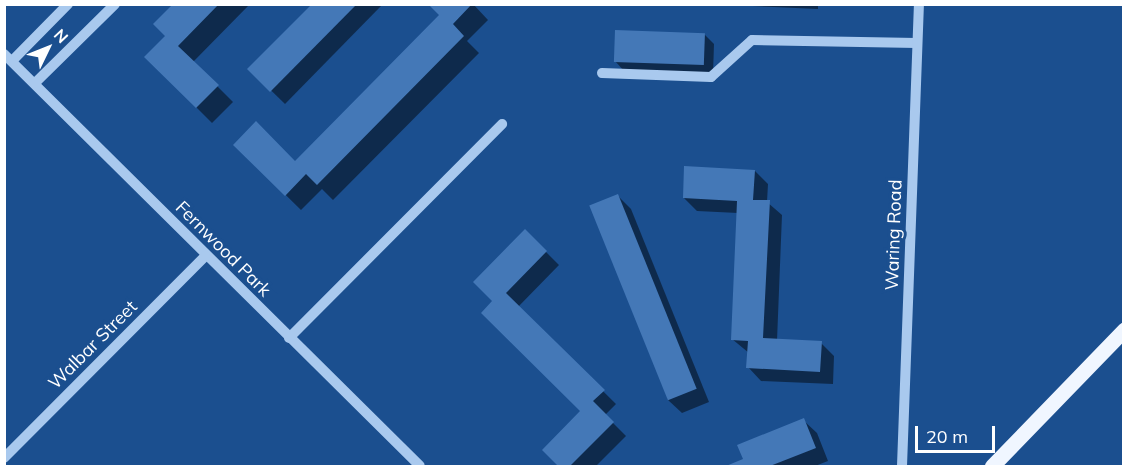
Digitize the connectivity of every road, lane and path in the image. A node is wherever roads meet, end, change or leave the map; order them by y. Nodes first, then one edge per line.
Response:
1 (68, 4) edge
2 (115, 4) edge
3 (919, 4) edge
4 (917, 44) junction
5 (8, 57) edge
6 (602, 73) dead end
7 (34, 83) junction
8 (502, 124) dead end
9 (205, 255) junction
10 (1124, 330) edge
11 (289, 338) junction
12 (4, 458) edge
13 (420, 466) edge
14 (902, 466) edge
15 (992, 466) edge

1 - 5 street
2 - 7 street
3 - 4 street, Waring Road
4 - 6 street
4 - 14 street, Waring Road
5 - 7 street, Fernwood Park
7 - 9 street, Fernwood Park
8 - 11 street
9 - 11 street, Fernwood Park
9 - 12 street, Walbar Street
10 - 15 main road
11 - 13 street, Fernwood Park

